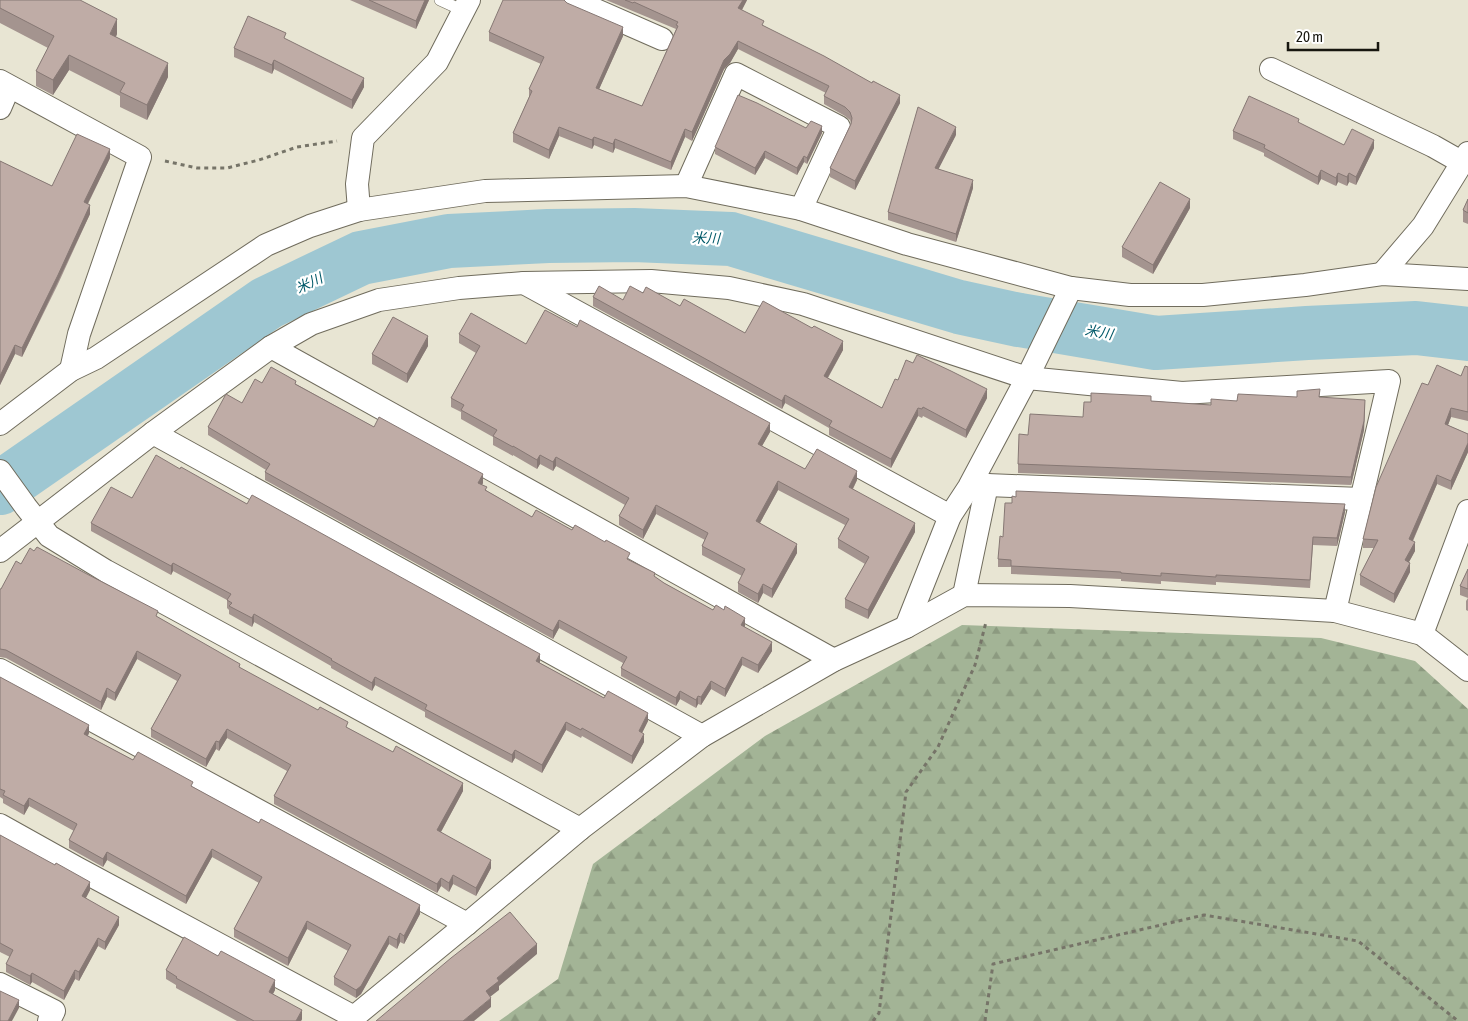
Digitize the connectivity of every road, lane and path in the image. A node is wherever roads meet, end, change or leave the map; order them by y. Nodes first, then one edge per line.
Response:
1 (440, 0) edge
2 (573, 0) edge
3 (467, 6) edge
4 (662, 39) dead end
5 (1271, 69) dead end
6 (5, 84) edge
7 (0, 108) edge
8 (363, 138) junction
9 (140, 157) junction
10 (1465, 158) edge
11 (686, 186) junction
12 (800, 209) junction
13 (359, 210) junction
14 (1382, 274) junction
15 (1468, 279) edge
16 (524, 283) junction
17 (1068, 293) junction
18 (271, 347) junction
19 (72, 370) junction
20 (1030, 371) junction
21 (0, 424) edge
22 (153, 433) junction
23 (0, 471) edge
24 (978, 486) junction
25 (1361, 499) junction
26 (1468, 511) edge
27 (32, 515) junction
28 (950, 516) junction
29 (0, 551) edge
30 (964, 595) junction
31 (994, 595) junction
32 (1335, 611) junction
33 (906, 627) junction
34 (1422, 634) junction
35 (834, 660) junction
36 (0, 670) edge
37 (1468, 670) edge
38 (702, 736) junction
39 (0, 825) edge
40 (580, 829) junction
41 (467, 924) junction
42 (0, 984) edge
43 (352, 1019) edge
44 (49, 1021) edge
45 (873, 1021) edge
46 (985, 1021) edge
47 (1458, 1021) edge

1 - 3 lane
2 - 4 street
3 - 8 street
5 - 10 street
6 - 7 street
6 - 9 street
8 - 9 path
8 - 13 street
9 - 19 street
10 - 14 street
11 - 12 street
11 - 12 street
11 - 13 street
12 - 17 street
13 - 19 street
14 - 15 street
14 - 17 street
16 - 18 street
16 - 20 street
16 - 28 street
17 - 20 street
18 - 22 street
18 - 35 street
19 - 21 street
20 - 24 street
20 - 25 street
22 - 27 street
22 - 38 street
23 - 27 street
24 - 25 street
24 - 28 street
24 - 30 street
25 - 32 street
26 - 34 street
27 - 29 street
27 - 40 street
28 - 33 street
30 - 31 street
30 - 33 street
31 - 32 street
31 - 45 path
32 - 34 street
33 - 35 street
34 - 37 street
35 - 38 street
36 - 41 street
38 - 40 street
39 - 43 street
40 - 41 street
41 - 43 street
42 - 44 street
46 - 47 path

